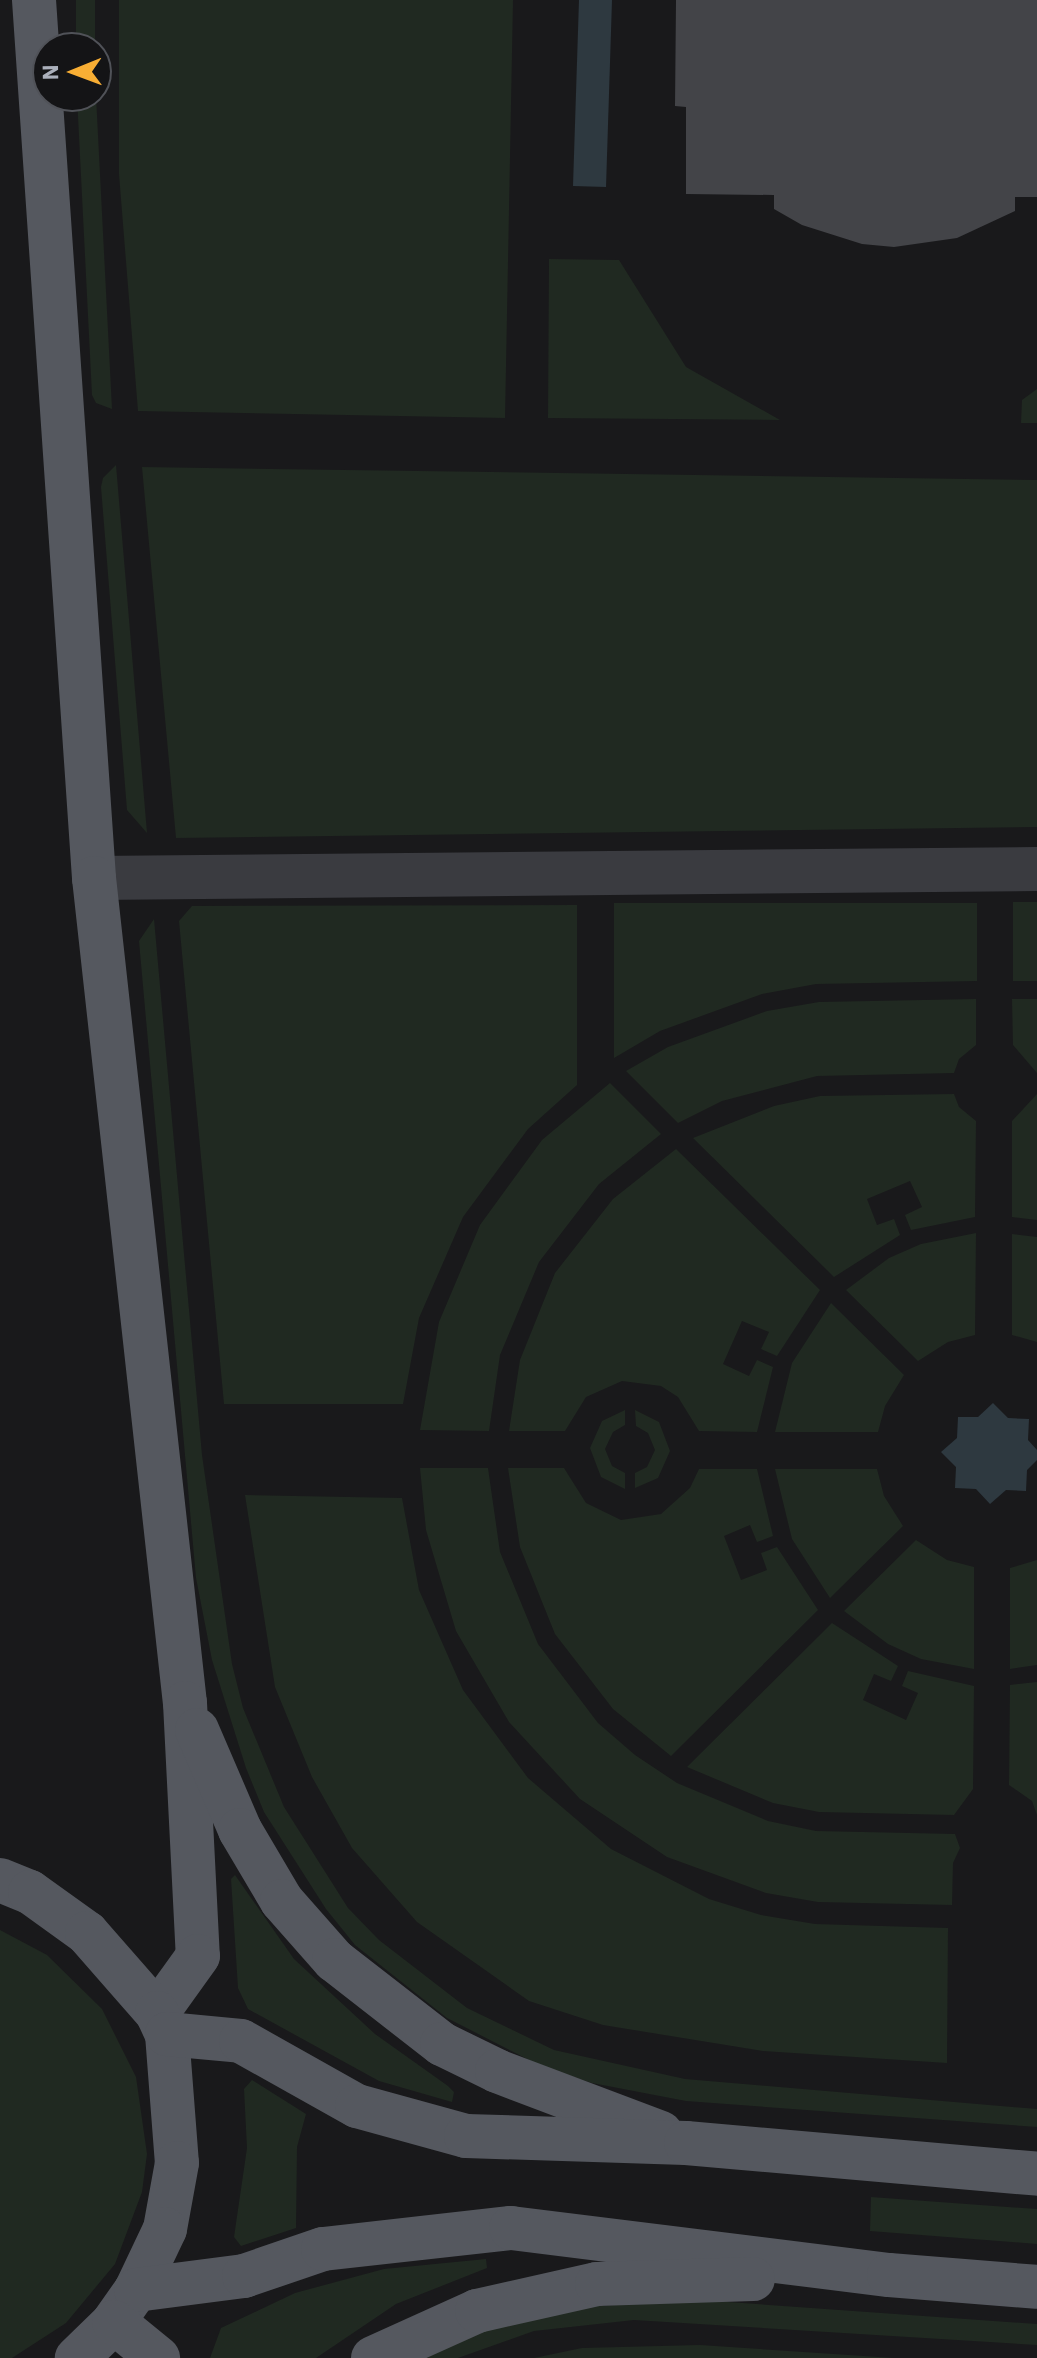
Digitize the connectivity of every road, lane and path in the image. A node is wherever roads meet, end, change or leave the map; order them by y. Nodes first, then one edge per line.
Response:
1 (34, 0) edge
2 (1037, 869) edge
3 (94, 878) junction
4 (185, 1703) junction
5 (0, 1880) edge
6 (162, 2023) junction
7 (686, 2143) junction
8 (1037, 2174) edge
9 (889, 2275) junction
10 (1037, 2287) edge
11 (125, 2306) junction
12 (77, 2358) edge
13 (158, 2358) edge
14 (373, 2358) edge

1 - 3 main road
2 - 3 street
3 - 4 main road
4 - 6 main road
4 - 7 main road
5 - 6 main road
6 - 7 main road
6 - 11 main road
7 - 8 main road
9 - 10 main road
9 - 11 main road
9 - 14 main road
11 - 12 main road
11 - 13 main road

